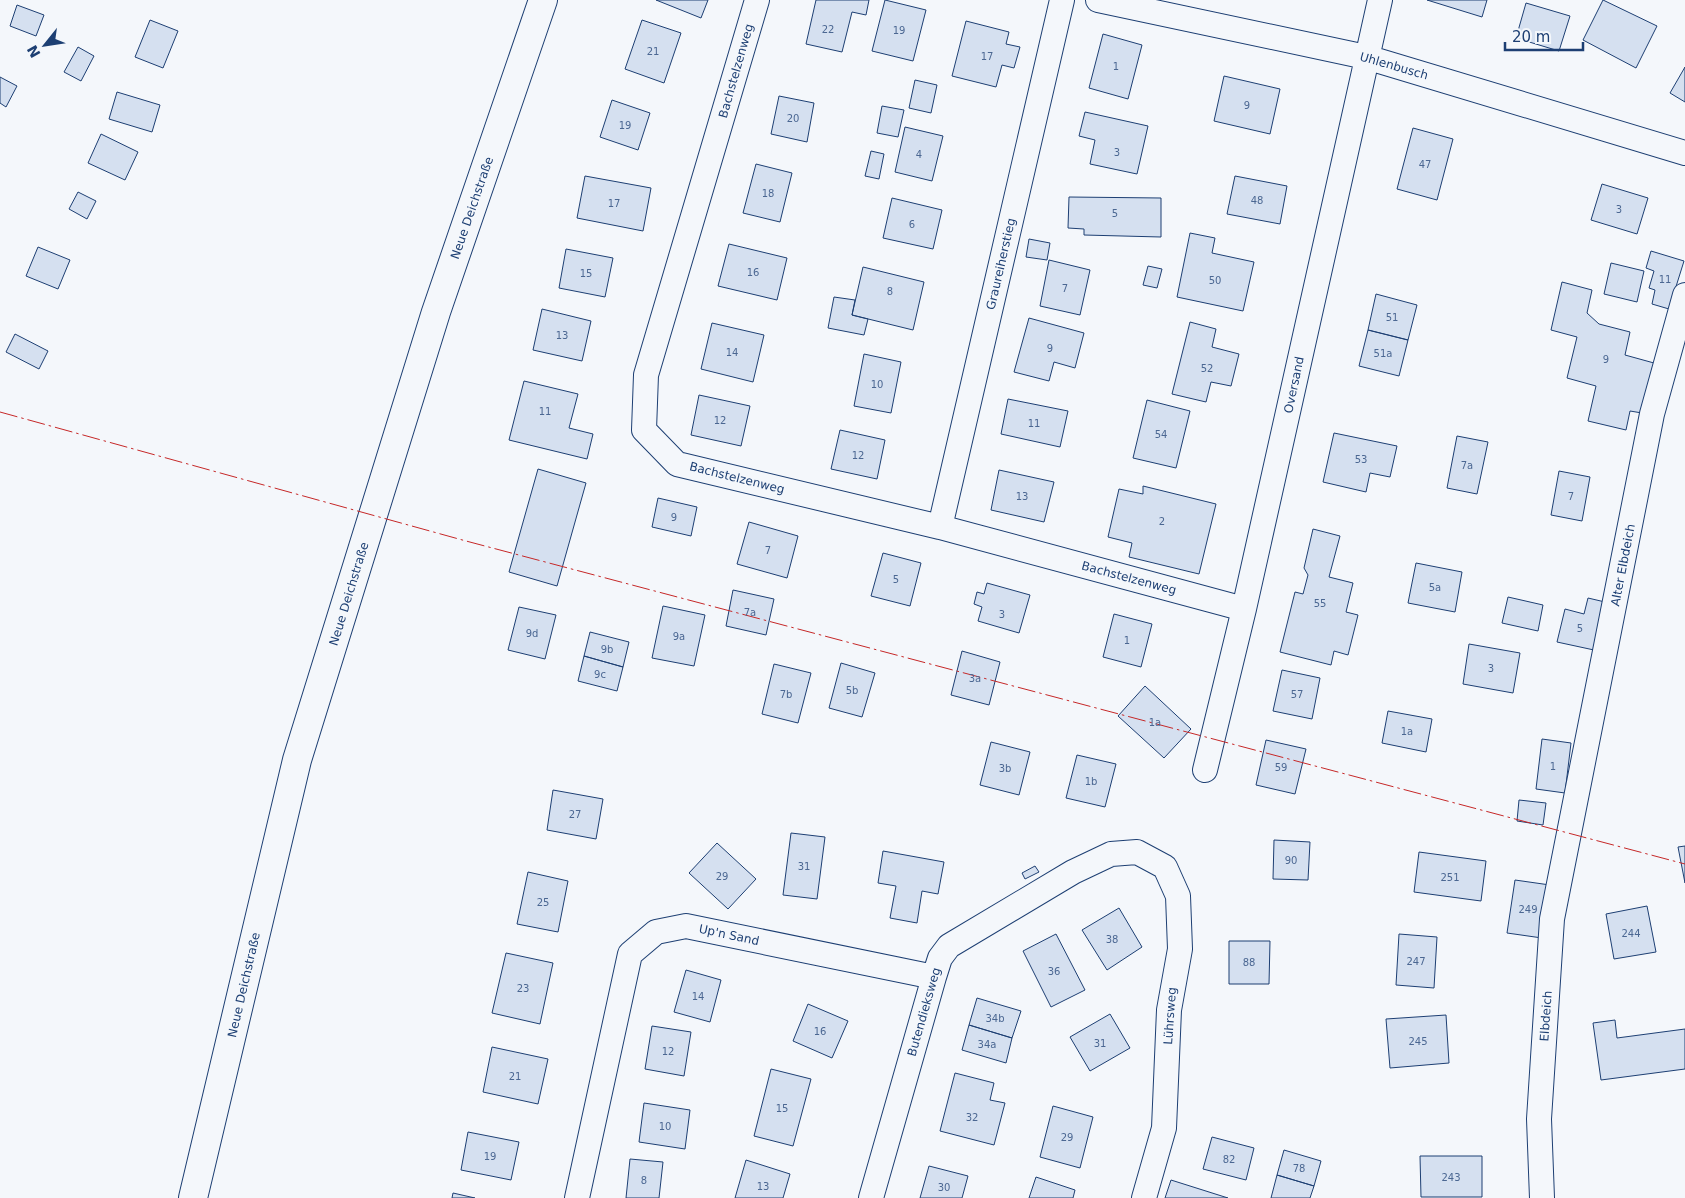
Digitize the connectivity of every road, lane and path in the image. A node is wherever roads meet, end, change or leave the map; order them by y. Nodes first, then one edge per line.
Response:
1 (543, 0) edge
2 (757, 0) edge
3 (1062, 0) edge
4 (1098, 0) edge
5 (1380, 0) edge
6 (1366, 57) junction
7 (1685, 153) edge
8 (1685, 295) edge
9 (940, 527) junction
10 (1244, 609) junction
11 (1205, 770) dead end
12 (1569, 836) joint
13 (1137, 852) joint
14 (934, 978) junction
15 (193, 1198) edge
16 (577, 1198) edge
17 (871, 1198) edge
18 (1144, 1198) edge
19 (1542, 1198) edge

1 - 15 street, Neue Deichstraße
2 - 9 street, Bachstelzenweg
3 - 9 street, Graureiherstieg
4 - 6 street, Uhlenbusch
5 - 6 street, Oversand
6 - 7 street, Uhlenbusch
6 - 10 street, Oversand
8 - 12 street, Alter Elbdeich
9 - 10 street, Bachstelzenweg
10 - 11 street, Oversand
12 - 19 street, Elbdeich
13 - 14 street, Butendieksweg
13 - 18 street, Lührsweg
14 - 16 street, Up'n Sand
14 - 17 street, Butendieksweg

